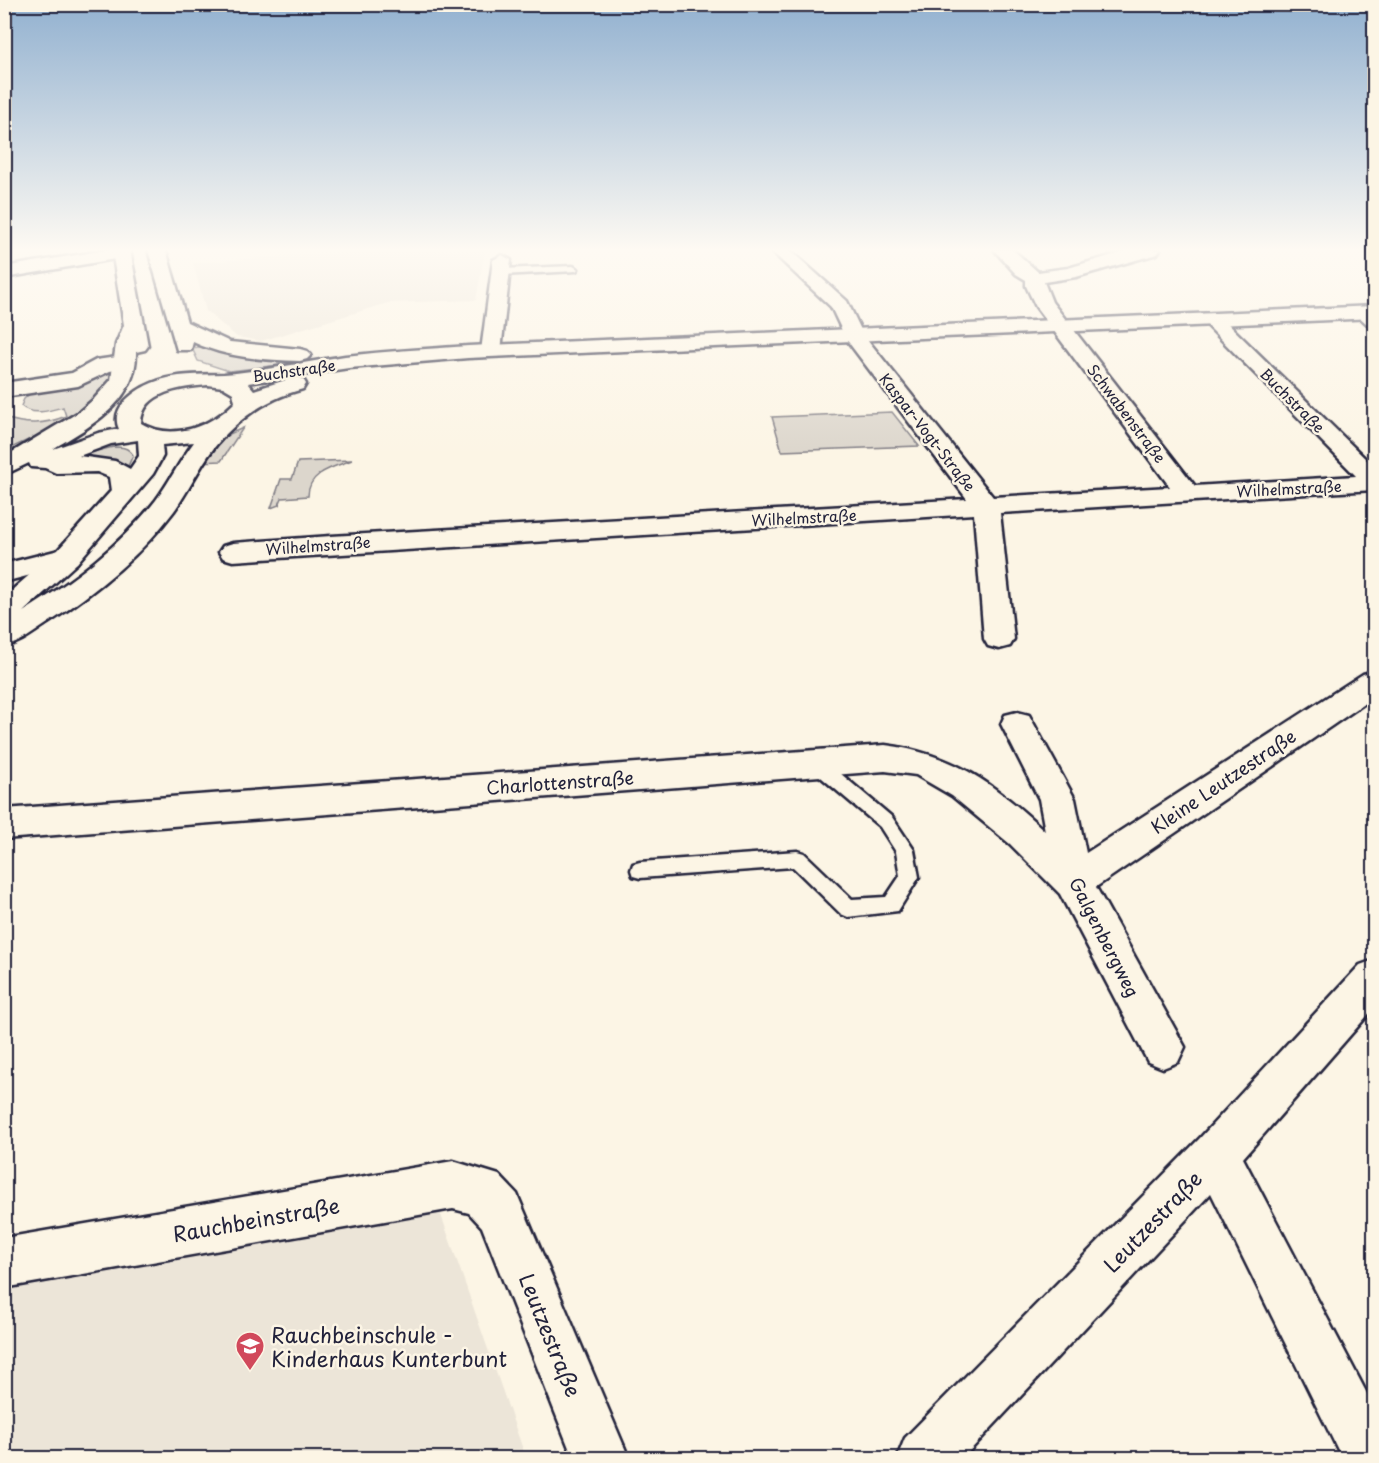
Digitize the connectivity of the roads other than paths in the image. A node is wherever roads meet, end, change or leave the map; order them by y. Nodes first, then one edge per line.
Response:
1 (132, 318) edge
2 (178, 318) edge
3 (495, 318) edge
4 (846, 318) edge
5 (1055, 318) edge
6 (1267, 318) edge
7 (1212, 320) junction
8 (180, 326) junction
9 (1061, 326) junction
10 (133, 327) junction
11 (853, 335) junction
12 (491, 351) junction
13 (436, 355) junction
14 (407, 357) junction
15 (117, 363) dead end
16 (217, 379) junction
17 (10, 392) edge
18 (133, 405) junction
19 (237, 413) junction
20 (143, 434) junction
21 (4, 473) edge
22 (1374, 482) edge
23 (124, 492) junction
24 (1188, 494) junction
25 (986, 506) junction
26 (233, 552) dead end
27 (67, 557) junction
28 (4, 573) edge
29 (4, 613) edge
30 (4, 637) edge
31 (999, 639) dead end
32 (1374, 682) edge
33 (1017, 724) dead end
34 (815, 762) junction
35 (4, 824) edge
36 (640, 870) dead end
37 (1073, 882) junction
38 (1374, 979) edge
39 (1163, 1047) dead end
40 (1216, 1154) junction
41 (500, 1210) joint
42 (4, 1263) edge
43 (601, 1458) edge
44 (925, 1458) edge
45 (1374, 1458) edge

1 - 10 street
2 - 8 street
3 - 12 street
4 - 11 street, Kaspar-Vogt-Straße
5 - 9 street, Schwabenstraße
6 - 7 street, Buchstraße
7 - 9 street, Buchstraße
7 - 22 street, Buchstraße
8 - 14 street
8 - 16 street
9 - 11 street, Buchstraße
9 - 24 street, Schwabenstraße
10 - 18 street
10 - 21 street
11 - 12 street, Buchstraße
11 - 25 street, Kaspar-Vogt-Straße
12 - 13 street, Buchstraße
13 - 14 street, Buchstraße
13 - 19 street, Buchstraße
14 - 16 street, Buchstraße
15 - 17 street
16 - 18 street, Buchstraße
16 - 19 street
18 - 20 street
18 - 21 street, Buchstraße
19 - 20 street, Buchstraße
19 - 30 street
20 - 21 street, Buchstraße
20 - 23 street
21 - 23 street
22 - 24 street, Wilhelmstraße
23 - 27 street
24 - 25 street, Wilhelmstraße
25 - 26 street, Wilhelmstraße
25 - 31 street
27 - 28 street
27 - 29 street
32 - 37 street, Kleine Leutzestraße
33 - 37 street, Galgenbergweg
34 - 35 street, Charlottenstraße
34 - 36 lane
34 - 37 street, Charlottenstraße
37 - 39 street, Galgenbergweg
38 - 40 street, Leutzestraße
40 - 44 street, Leutzestraße
40 - 45 street
41 - 42 street, Rauchbeinstraße
41 - 43 street, Leutzestraße

